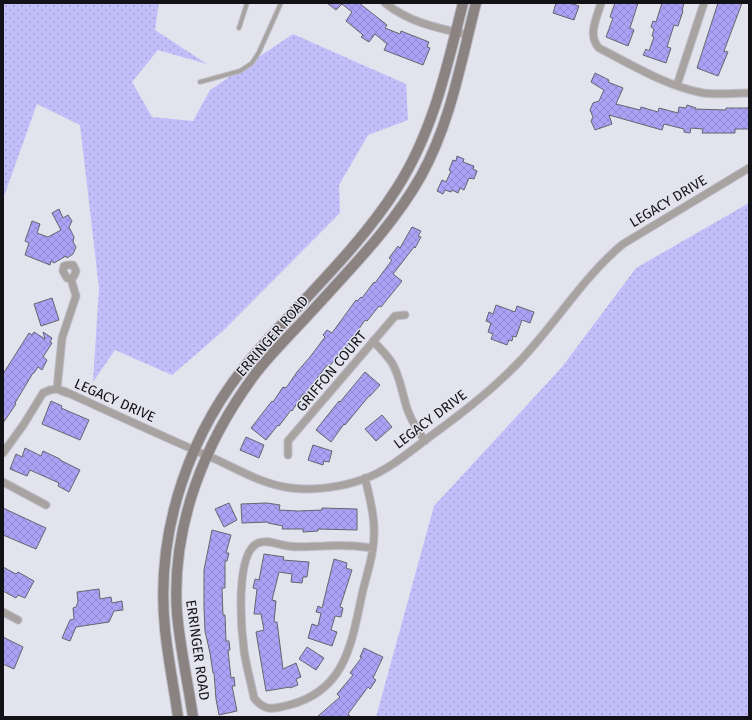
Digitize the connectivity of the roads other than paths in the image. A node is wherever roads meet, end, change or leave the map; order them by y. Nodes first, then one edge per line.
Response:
1 (247, 3) edge
2 (281, 3) edge
3 (385, 3) edge
4 (463, 3) edge
5 (476, 3) edge
6 (601, 3) edge
7 (704, 3) edge
8 (239, 28) dead end
9 (456, 32) junction
10 (468, 35) junction
11 (200, 82) dead end
12 (677, 85) junction
13 (749, 93) edge
14 (749, 168) edge
15 (71, 279) dead end
16 (405, 315) dead end
17 (373, 342) junction
18 (60, 390) junction
19 (425, 441) junction
20 (194, 450) junction
21 (3, 453) edge
22 (288, 455) dead end
23 (207, 456) junction
24 (365, 478) junction
25 (3, 482) edge
26 (46, 505) dead end
27 (373, 548) junction
28 (3, 612) edge
29 (18, 620) dead end
30 (178, 717) edge
31 (193, 717) edge

1 - 8 lane
2 - 11 lane
3 - 9 street
4 - 9 main road, ERRINGER ROAD
5 - 10 main road, ERRINGER ROAD
6 - 12 street
7 - 12 street
9 - 10 street
9 - 20 main road, ERRINGER ROAD
10 - 23 main road, ERRINGER ROAD
12 - 13 street
14 - 19 street, LEGACY DRIVE
15 - 18 street
16 - 17 street, GRIFFON COURT
17 - 19 street
17 - 22 street, GRIFFON COURT
18 - 20 street, LEGACY DRIVE
18 - 21 street
19 - 24 street, LEGACY DRIVE
20 - 23 street, LEGACY DRIVE
20 - 30 main road, ERRINGER ROAD
23 - 24 street, LEGACY DRIVE
23 - 31 main road, ERRINGER ROAD
24 - 27 street
25 - 26 street
27 - 27 street
28 - 29 street

